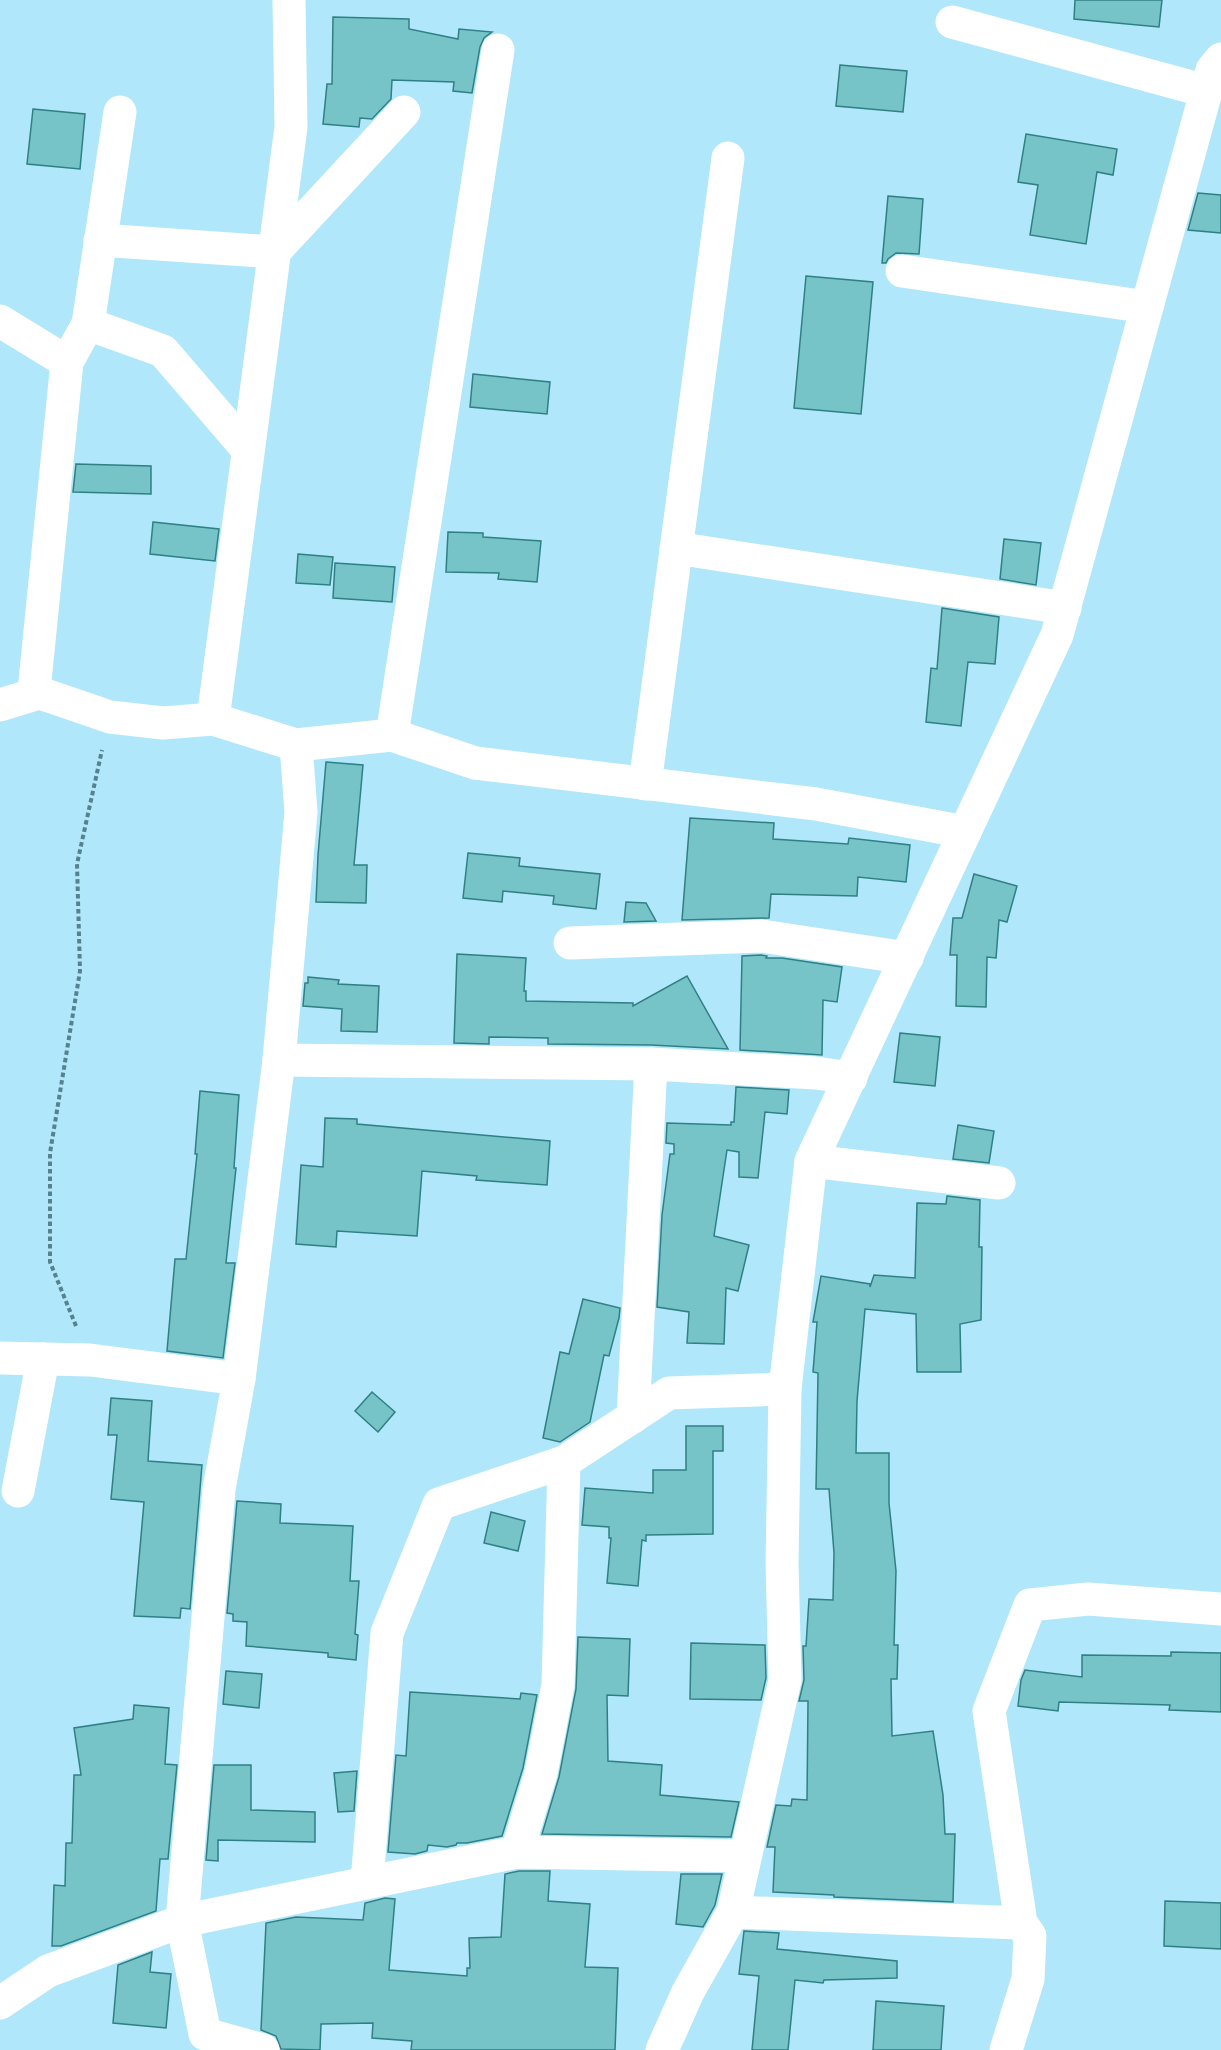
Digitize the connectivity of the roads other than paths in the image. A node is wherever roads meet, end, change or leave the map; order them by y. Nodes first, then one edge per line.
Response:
1 (289, 0) edge
2 (952, 22) dead end
3 (498, 50) dead end
4 (1221, 60) edge
5 (1206, 91) junction
6 (120, 112) dead end
7 (404, 112) dead end
8 (728, 158) dead end
9 (100, 240) junction
10 (274, 252) junction
11 (902, 271) dead end
12 (1147, 307) junction
13 (0, 321) edge
14 (88, 324) junction
15 (67, 362) junction
16 (248, 450) junction
17 (676, 548) junction
18 (1065, 608) junction
19 (39, 693) junction
20 (0, 705) edge
21 (213, 719) junction
22 (392, 735) junction
23 (296, 745) junction
24 (645, 784) junction
25 (965, 832) junction
26 (570, 944) dead end
27 (907, 958) junction
28 (279, 1060) junction
29 (651, 1064) junction
30 (851, 1078) junction
31 (811, 1161) junction
32 (999, 1184) dead end
33 (0, 1358) edge
34 (43, 1359) junction
35 (239, 1379) junction
36 (785, 1389) junction
37 (633, 1417) junction
38 (564, 1462) junction
39 (18, 1491) dead end
40 (1221, 1609) edge
41 (517, 1852) junction
42 (745, 1856) junction
43 (367, 1882) junction
44 (733, 1912) junction
45 (182, 1922) junction
46 (1021, 1923) junction
47 (0, 2003) edge
48 (263, 2050) edge
49 (662, 2050) edge
50 (1006, 2050) edge

1 - 10 street
2 - 5 street
3 - 22 street
4 - 5 street
5 - 12 street
6 - 9 street
7 - 10 street
8 - 17 street
9 - 10 street
9 - 14 street
10 - 16 street
11 - 12 street
12 - 18 street
13 - 15 street
14 - 15 street
14 - 16 street
15 - 19 street
16 - 21 street
17 - 18 street
17 - 24 street
18 - 25 street
19 - 20 street
19 - 21 street
21 - 23 street
22 - 23 street
22 - 24 street
23 - 28 street
24 - 25 street
25 - 27 street
26 - 27 street
27 - 30 street
28 - 29 street
28 - 35 street
29 - 30 street
29 - 37 street
30 - 31 street
31 - 32 street
31 - 36 street
33 - 34 street
34 - 35 street
34 - 39 street
35 - 45 street
36 - 37 street
36 - 42 street
37 - 38 street
38 - 41 street
38 - 43 street
40 - 46 street
41 - 42 street
41 - 43 street
42 - 44 street
43 - 45 street
44 - 46 street
44 - 49 street
45 - 47 street
45 - 48 street
46 - 50 street

